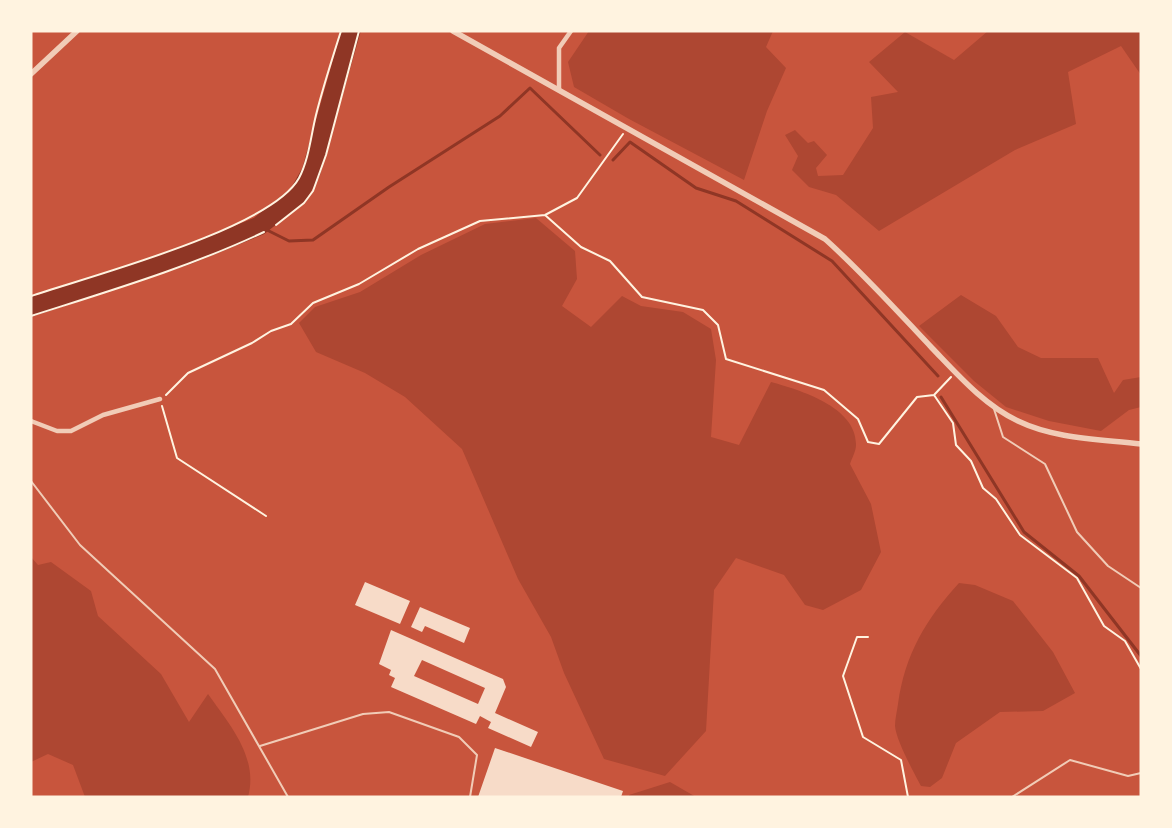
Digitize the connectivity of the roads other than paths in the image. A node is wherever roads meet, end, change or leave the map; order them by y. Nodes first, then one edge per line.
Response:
1 (77, 31) edge
2 (453, 31) edge
3 (571, 31) edge
4 (31, 74) edge
5 (559, 90) junction
6 (160, 399) road end
7 (994, 408) junction
8 (31, 421) edge
9 (1141, 444) edge
10 (31, 481) edge
11 (1141, 588) edge
12 (260, 746) junction
13 (1141, 773) edge
14 (288, 797) edge
15 (470, 797) edge
16 (1012, 797) edge

1 - 4 street
2 - 5 street
3 - 5 street
5 - 7 street
6 - 8 street
7 - 9 street
7 - 11 lane
10 - 12 lane
12 - 14 lane
12 - 15 lane
13 - 16 lane

